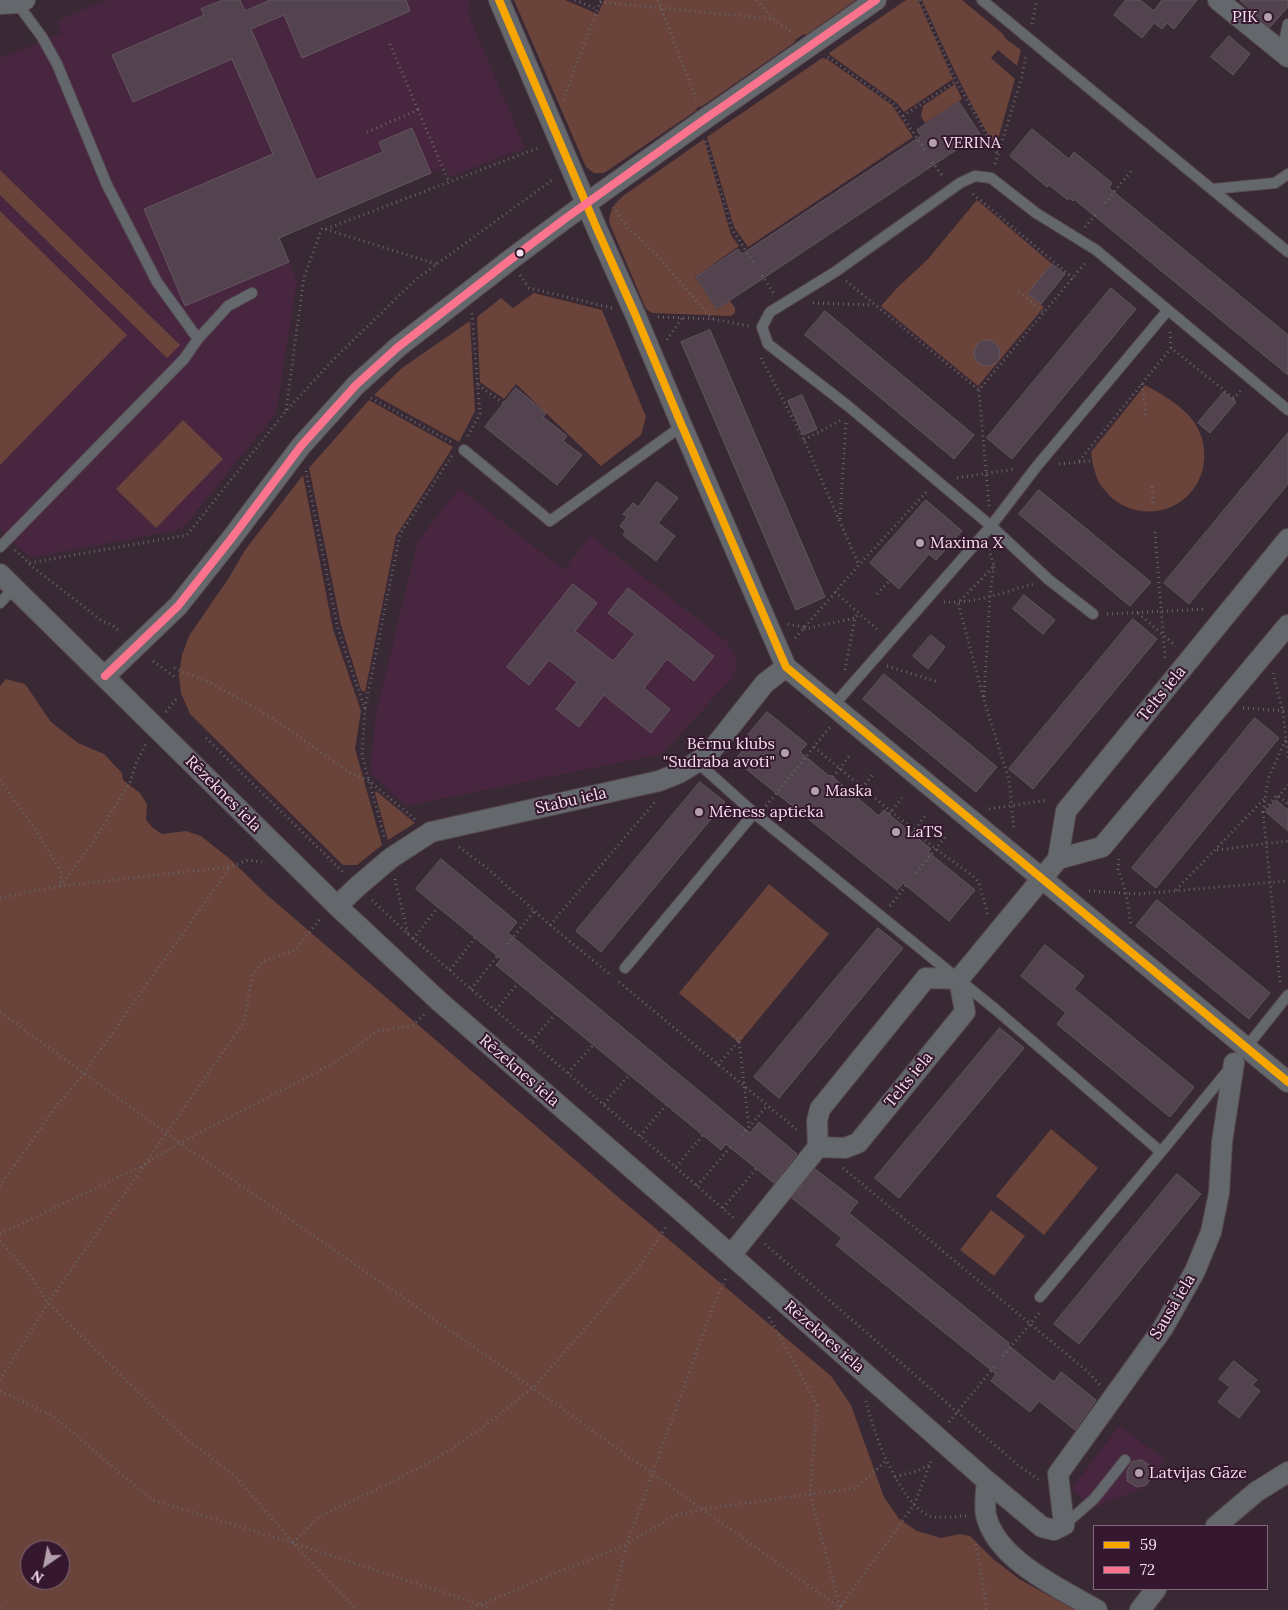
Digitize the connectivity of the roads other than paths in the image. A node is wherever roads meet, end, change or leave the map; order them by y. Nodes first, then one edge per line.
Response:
1 (499, 0) edge
2 (876, 0) edge
3 (982, 0) edge
4 (1218, 0) edge
5 (14, 2) edge
6 (1288, 24) edge
7 (1287, 56) edge
8 (1288, 174) edge
9 (1213, 189) junction
10 (586, 204) junction
11 (1288, 252) edge
12 (252, 293) dead end
13 (1168, 310) junction
14 (198, 339) junction
15 (1288, 410) edge
16 (682, 426) junction
17 (461, 448) road end
18 (988, 530) junction
19 (1288, 539) edge
20 (3, 544) edge
21 (0, 574) edge
22 (14, 588) junction
23 (0, 604) edge
24 (1093, 614) road end
25 (1288, 625) edge
26 (783, 661) junction
27 (104, 676) junction
28 (833, 706) junction
29 (697, 762) junction
30 (756, 815) junction
31 (1058, 860) junction
32 (1042, 878) junction
33 (335, 904) junction
34 (625, 968) dead end
35 (959, 979) junction
36 (1285, 999) edge
37 (1240, 1055) junction
38 (1288, 1082) edge
39 (818, 1147) junction
40 (1161, 1152) junction
41 (733, 1257) junction
42 (1040, 1297) road end
43 (1125, 1460) dead end
44 (1288, 1472) edge
45 (987, 1481) junction
46 (1064, 1525) junction
47 (1217, 1525) edge
48 (1155, 1590) edge
49 (1097, 1610) edge
50 (1140, 1610) edge

1 - 10 street
2 - 10 street
3 - 9 lane
4 - 7 street
5 - 14 lane
6 - 7 lane
8 - 9 lane
9 - 11 lane
10 - 16 street
10 - 27 street
12 - 14 lane
13 - 15 lane
13 - 18 lane
13 - 18 lane
14 - 20 lane
16 - 17 lane
16 - 26 street
18 - 24 lane
18 - 28 lane
19 - 31 street, Telts iela
21 - 22 street, Rēzeknes iela
22 - 23 lane
22 - 27 street, Rēzeknes iela
25 - 31 street
26 - 28 street
26 - 29 street, Stabu iela
27 - 33 street, Rēzeknes iela
28 - 32 street
29 - 30 lane
29 - 33 street, Stabu iela
30 - 34 lane
30 - 35 lane
31 - 32 street
32 - 35 street
32 - 37 street
33 - 41 street, Rēzeknes iela
35 - 39 street
35 - 39 street, Telts iela
35 - 40 lane
36 - 37 lane
37 - 38 street
37 - 40 lane
37 - 46 street, Sausā iela
39 - 41 street
40 - 42 lane
41 - 45 street, Rēzeknes iela
43 - 46 lane
44 - 47 street
45 - 46 street, Rēzeknes iela
45 - 49 street
48 - 50 street

